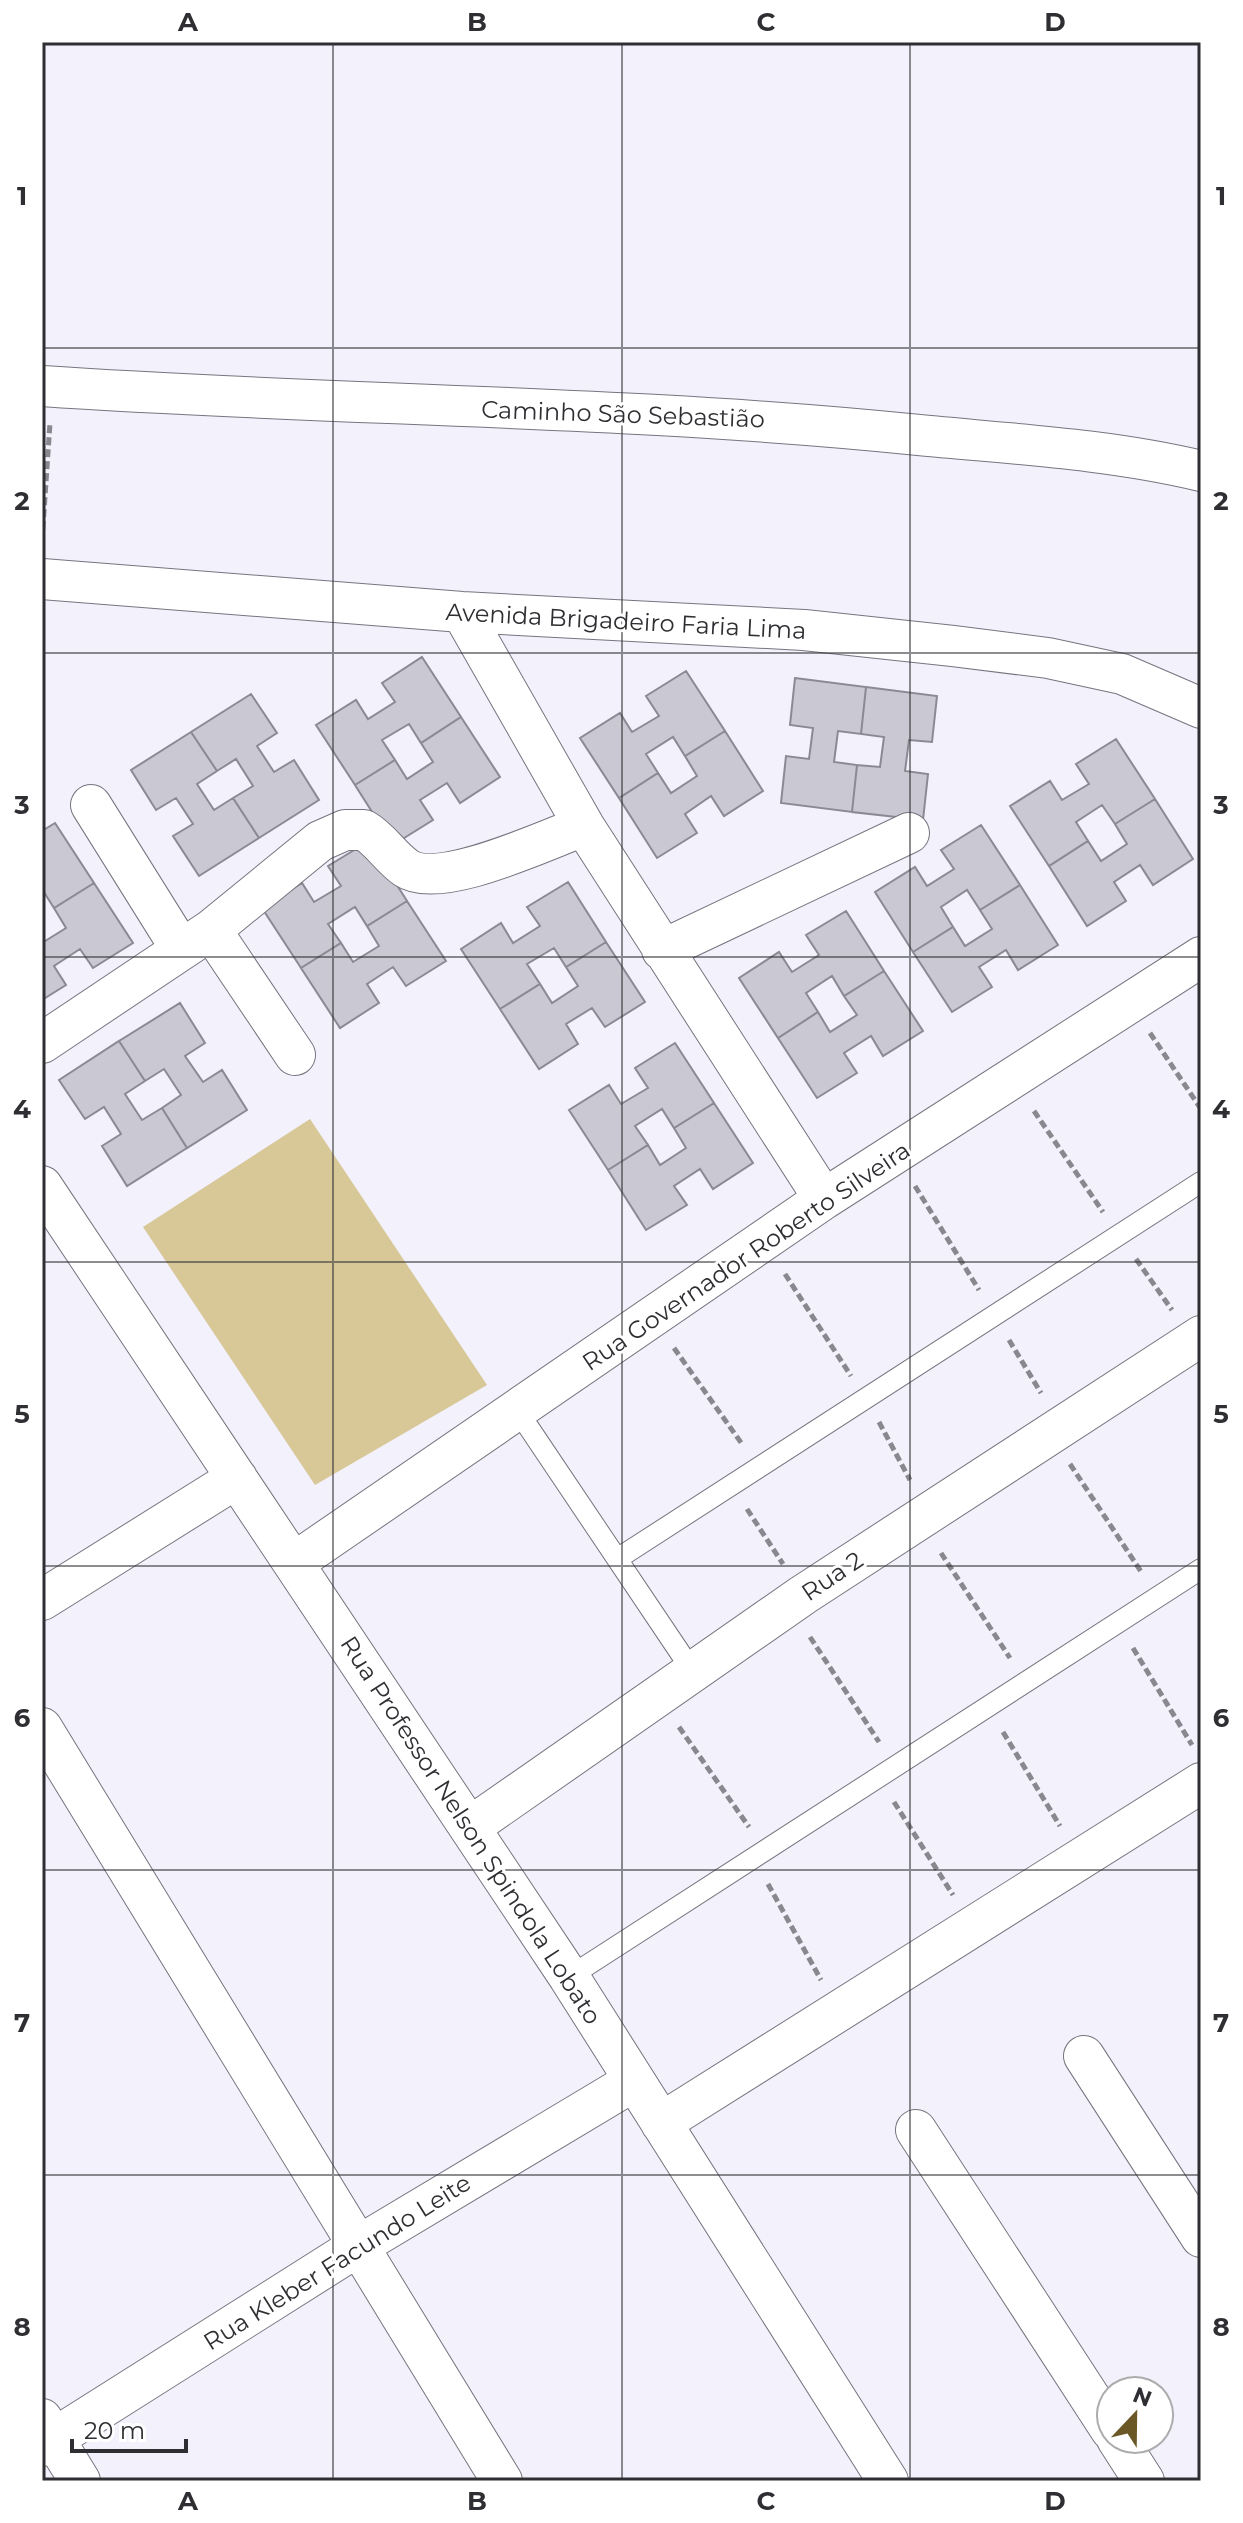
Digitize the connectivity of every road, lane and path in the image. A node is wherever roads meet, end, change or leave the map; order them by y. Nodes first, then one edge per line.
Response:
1 (47, 386) edge
2 (1201, 471) edge
3 (42, 543) edge
4 (42, 579) edge
5 (462, 612) junction
6 (1201, 708) edge
7 (91, 805) dead end
8 (584, 826) junction
9 (909, 833) dead end
10 (196, 939) junction
11 (662, 950) junction
12 (1201, 957) edge
13 (1130, 1003) junction
14 (42, 1043) edge
15 (295, 1055) dead end
16 (1201, 1109) edge
17 (1201, 1182) edge
18 (42, 1186) edge
19 (824, 1199) junction
20 (652, 1318) junction
21 (1201, 1336) edge
22 (517, 1410) junction
23 (1050, 1433) junction
24 (759, 1468) junction
25 (237, 1478) junction
26 (732, 1486) junction
27 (918, 1519) junction
28 (617, 1559) junction
29 (295, 1562) junction
30 (1201, 1569) edge
31 (1158, 1597) junction
32 (42, 1600) edge
33 (796, 1600) junction
34 (1118, 1623) junction
35 (693, 1672) junction
36 (1026, 1683) junction
37 (988, 1707) junction
38 (42, 1728) edge
39 (1197, 1765) edge
40 (887, 1772) junction
41 (470, 1827) junction
42 (1080, 1860) junction
43 (972, 1927) junction
44 (569, 1977) junction
45 (1084, 2056) dead end
46 (634, 2081) junction
47 (661, 2123) junction
48 (916, 2130) dead end
49 (1201, 2237) edge
50 (360, 2245) junction
51 (1095, 2405) edge
52 (46, 2434) edge
53 (1127, 2455) edge
54 (80, 2481) edge
55 (502, 2481) edge
56 (888, 2481) edge
57 (1144, 2481) edge

1 - 2 street, Caminho São Sebastião
1 - 3 path
4 - 5 street, Avenida Brigadeiro Faria Lima
5 - 6 street, Avenida Brigadeiro Faria Lima
5 - 8 street
7 - 10 street
8 - 10 street
8 - 11 street
9 - 11 street
10 - 14 street
10 - 15 street
11 - 19 street
12 - 13 street, Rua Governador Roberto Silveira
13 - 16 path
13 - 19 street, Rua Governador Roberto Silveira
17 - 24 lane
18 - 25 street, Rua Professor Nelson Spindola Lobato
19 - 20 street, Rua Governador Roberto Silveira
20 - 22 street, Rua Governador Roberto Silveira
20 - 24 path
21 - 23 street, Rua 2
22 - 28 lane
22 - 29 street, Rua Governador Roberto Silveira
23 - 27 street, Rua 2
23 - 31 path
24 - 26 lane
25 - 29 street, Rua Professor Nelson Spindola Lobato
25 - 32 street
26 - 28 lane
26 - 33 path
27 - 33 street, Rua 2
27 - 36 path
28 - 35 lane
29 - 41 street, Rua Professor Nelson Spindola Lobato
30 - 31 lane
31 - 34 lane
33 - 35 street, Rua 2
33 - 40 path
34 - 36 lane
34 - 39 path
35 - 41 street, Rua 2
36 - 37 lane
37 - 40 lane
37 - 42 path
38 - 50 street
39 - 42 street
40 - 43 path
40 - 44 lane
41 - 44 street, Rua Professor Nelson Spindola Lobato
42 - 43 street
43 - 47 street
44 - 46 street, Rua Professor Nelson Spindola Lobato
45 - 49 street
46 - 47 street, Rua Professor Nelson Spindola Lobato
46 - 50 street, Rua Kleber Facundo Leite
47 - 56 street, Rua Professor Nelson Spindola Lobato
48 - 51 street
50 - 52 street, Rua Kleber Facundo Leite
50 - 55 street
52 - 54 street
53 - 57 street

